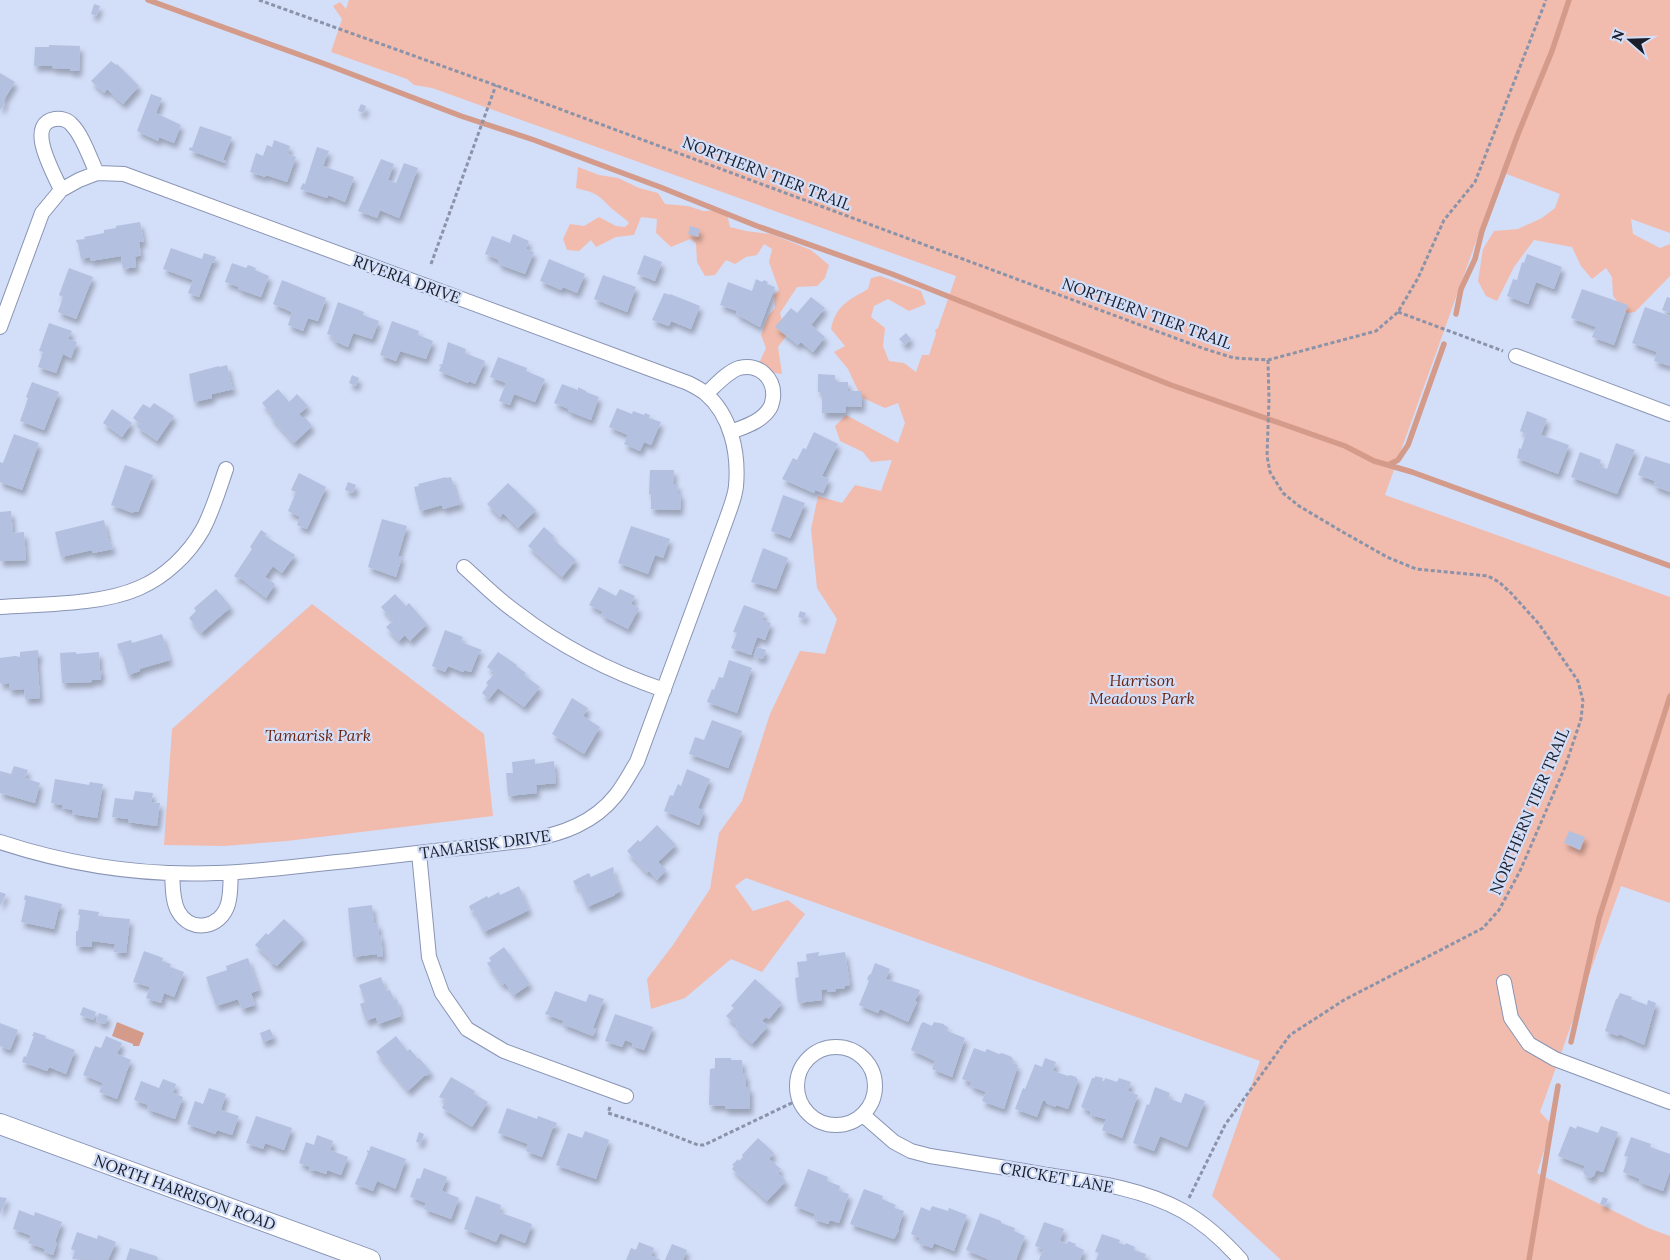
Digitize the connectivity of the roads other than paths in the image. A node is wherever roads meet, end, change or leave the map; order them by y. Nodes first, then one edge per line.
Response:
1 (97, 173) junction
2 (61, 190) junction
3 (0, 328) edge
4 (1516, 356) road end
5 (706, 394) junction
6 (1670, 414) edge
7 (722, 415) joint
8 (731, 432) junction
9 (226, 469) dead end
10 (464, 567) dead end
11 (0, 607) edge
12 (664, 690) junction
13 (0, 842) edge
14 (420, 853) junction
15 (172, 873) junction
16 (230, 873) junction
17 (1504, 982) dead end
18 (621, 1094) road end
19 (1670, 1102) edge
20 (863, 1115) junction
21 (0, 1124) edge
22 (370, 1260) edge
23 (1241, 1260) edge

1 - 2 street, RIVERIA DRIVE
1 - 2 street
1 - 5 street, RIVERIA DRIVE
2 - 3 street
4 - 6 street
5 - 7 street, RIVERIA DRIVE
5 - 8 street
7 - 8 street, TAMARISK DRIVE
8 - 12 street, TAMARISK DRIVE
9 - 11 street
10 - 12 street
12 - 14 street, TAMARISK DRIVE
13 - 15 street, TAMARISK DRIVE
14 - 16 street, TAMARISK DRIVE
14 - 18 street
15 - 16 street, TAMARISK DRIVE
15 - 16 street
17 - 19 street
20 - 20 street
20 - 23 street, CRICKET LANE
21 - 22 street, NORTH HARRISON ROAD

